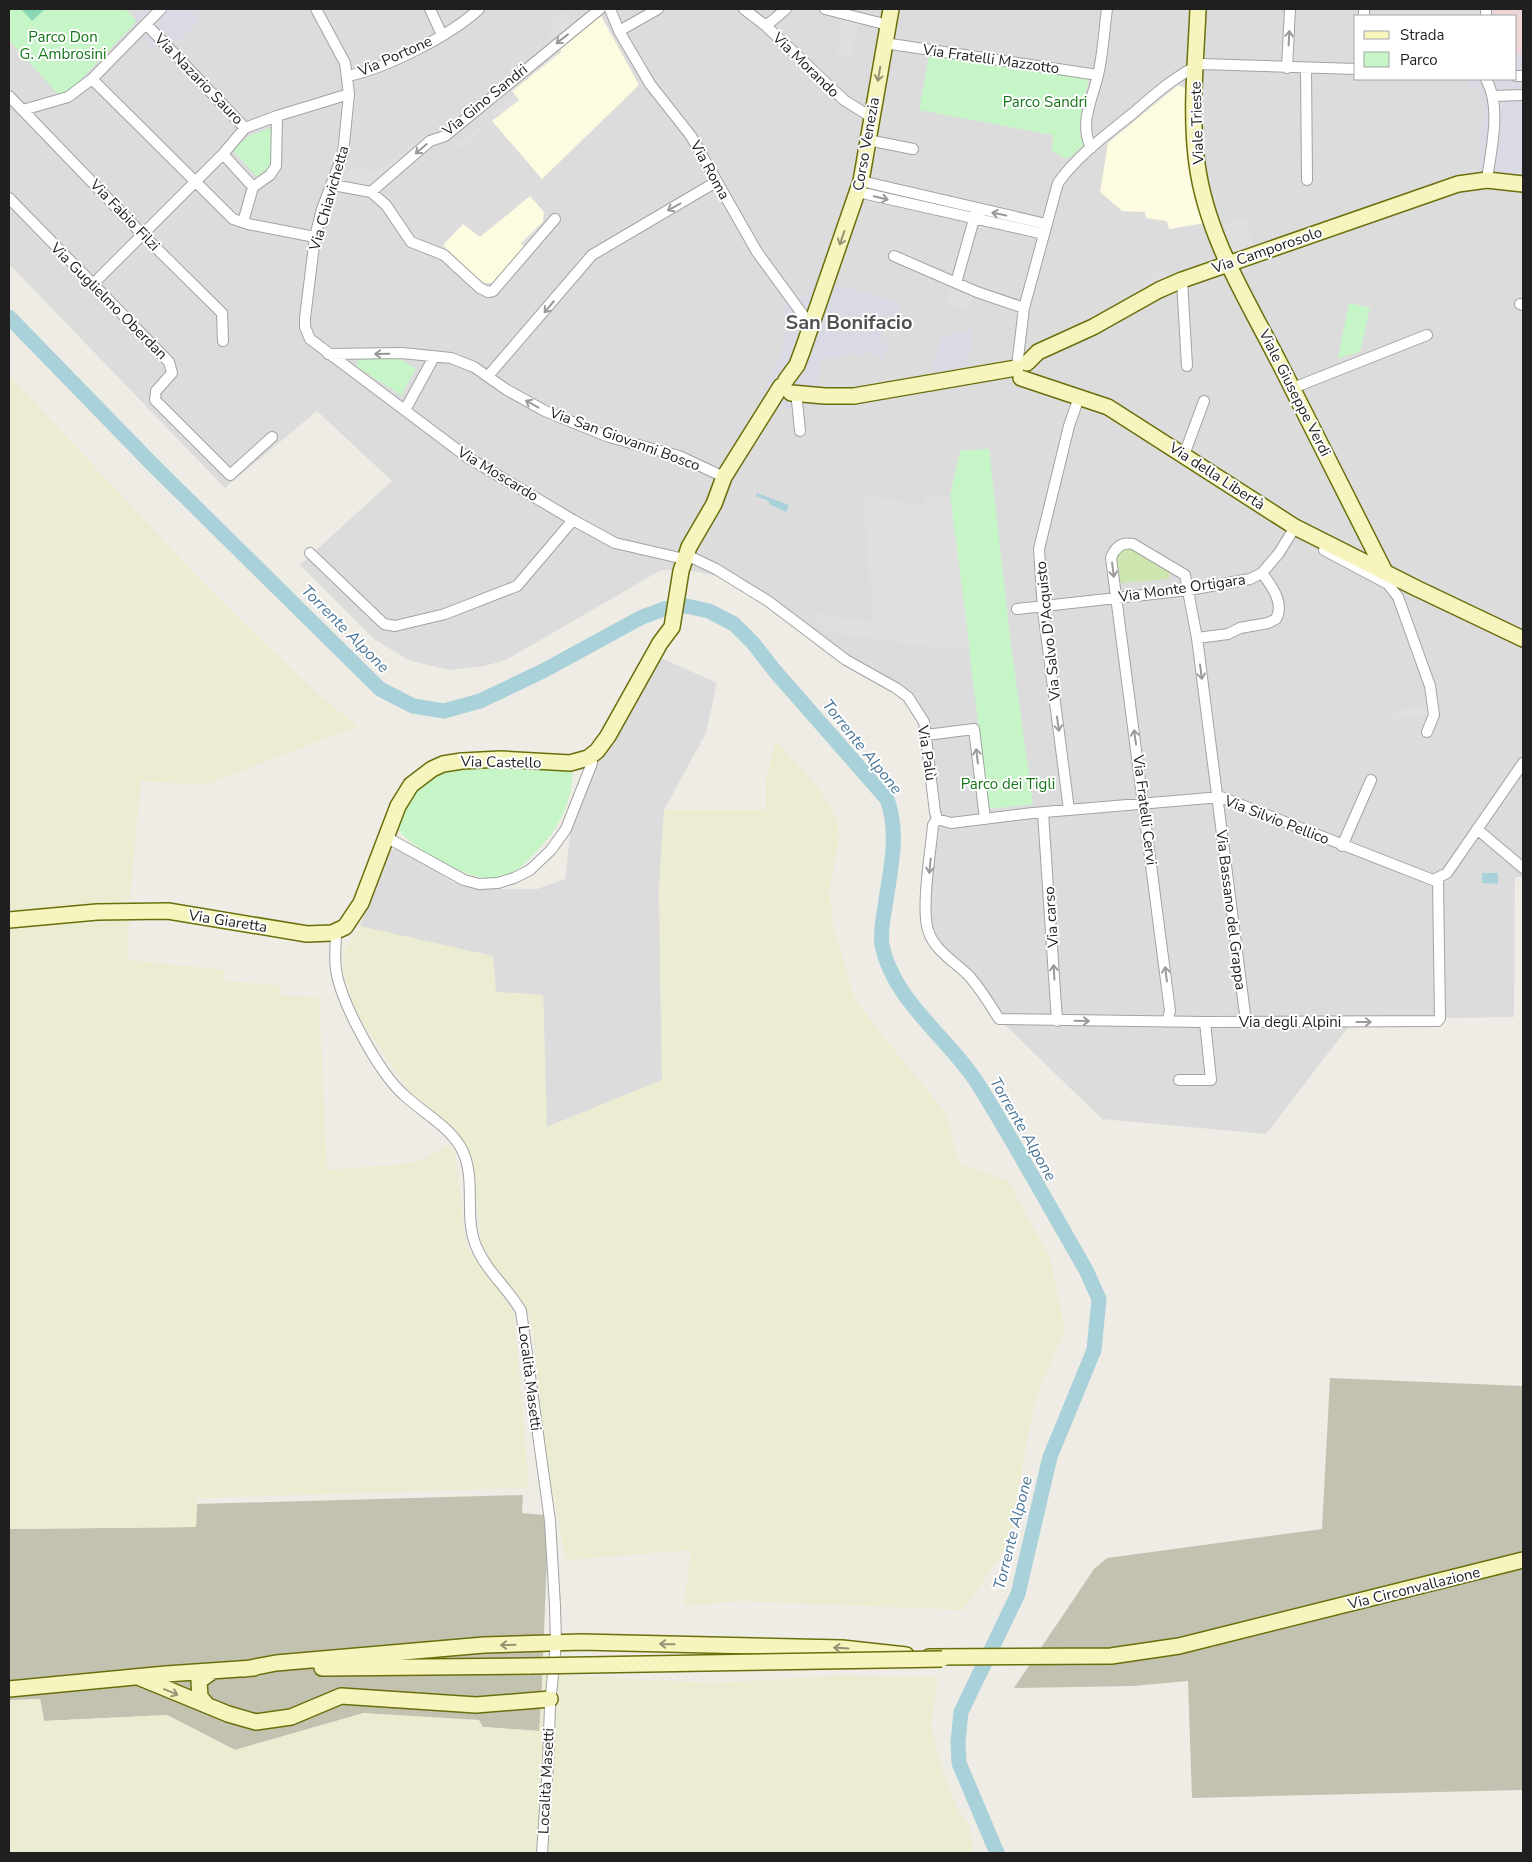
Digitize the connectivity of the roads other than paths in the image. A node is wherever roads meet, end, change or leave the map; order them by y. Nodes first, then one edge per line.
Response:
1 (161, 9) edge
2 (316, 9) edge
3 (430, 9) edge
4 (480, 9) edge
5 (600, 9) edge
6 (610, 9) edge
7 (658, 9) edge
8 (744, 9) edge
9 (786, 9) edge
10 (826, 9) edge
11 (891, 9) edge
12 (1107, 9) edge
13 (1198, 9) edge
14 (1290, 9) edge
15 (146, 24) junction
16 (888, 25) junction
17 (766, 26) junction
18 (619, 31) junction
19 (442, 35) junction
20 (884, 43) junction
21 (1196, 66) junction
22 (1287, 68) junction
23 (1306, 68) junction
24 (1354, 69) edge
25 (1098, 75) junction
26 (348, 76) junction
27 (92, 79) junction
28 (1486, 80) edge
29 (350, 94) junction
30 (1523, 95) edge
31 (9, 96) edge
32 (1494, 96) junction
33 (23, 110) junction
34 (277, 116) junction
35 (871, 117) junction
36 (245, 128) junction
37 (868, 140) junction
38 (1091, 148) junction
39 (912, 149) dead end
40 (223, 154) junction
41 (1307, 180) dead end
42 (1487, 180) junction
43 (195, 182) junction
44 (716, 182) junction
45 (1523, 184) edge
46 (333, 185) junction
47 (253, 186) junction
48 (860, 187) junction
49 (371, 192) junction
50 (9, 198) edge
51 (976, 214) junction
52 (555, 219) dead end
53 (243, 222) junction
54 (1045, 229) junction
55 (143, 235) junction
56 (314, 237) junction
57 (894, 256) dead end
58 (1227, 263) junction
59 (1182, 280) junction
60 (956, 284) junction
61 (92, 285) junction
62 (1024, 308) junction
63 (808, 332) junction
64 (1427, 335) dead end
65 (223, 340) dead end
66 (328, 354) junction
67 (434, 356) junction
68 (1187, 366) dead end
69 (1020, 367) junction
70 (488, 376) junction
71 (1292, 388) junction
72 (790, 389) junction
73 (1079, 397) junction
74 (1204, 401) dead end
75 (405, 410) junction
76 (800, 432) dead end
77 (272, 437) dead end
78 (1184, 455) junction
79 (724, 477) junction
80 (573, 520) junction
81 (1361, 525) junction
82 (1293, 530) junction
83 (1118, 546) joint
84 (310, 552) dead end
85 (1356, 556) junction
86 (685, 558) junction
87 (1262, 573) junction
88 (1386, 578) junction
89 (1188, 590) junction
90 (1116, 596) junction
91 (1044, 606) junction
92 (1017, 609) dead end
93 (1197, 638) junction
94 (1523, 639) edge
95 (1426, 732) dead end
96 (926, 735) junction
97 (588, 758) junction
98 (1523, 763) edge
99 (1371, 780) dead end
100 (1216, 797) junction
101 (1144, 802) junction
102 (1069, 810) junction
103 (1043, 813) junction
104 (937, 819) junction
105 (985, 819) junction
106 (1477, 829) junction
107 (386, 837) junction
108 (1342, 846) junction
109 (1523, 868) edge
110 (1438, 879) junction
111 (9, 920) edge
112 (336, 932) junction
113 (998, 1019) joint
114 (1057, 1021) junction
115 (1167, 1022) junction
116 (1205, 1022) junction
117 (1246, 1022) junction
118 (1179, 1080) dead end
119 (1523, 1560) edge
120 (556, 1643) junction
121 (942, 1659) junction
122 (245, 1669) junction
123 (213, 1671) junction
124 (136, 1677) junction
125 (9, 1689) edge
126 (550, 1699) junction
127 (207, 1705) junction
128 (542, 1853) edge

1 - 15 street, Via Nazario Sauro
2 - 26 street, Via Chiavichetta
3 - 19 street, Via Portone
4 - 19 street, Via Portone
5 -> 49 street, Via Gino Sandri
6 - 18 street, Via Roma
7 - 18 street
8 - 17 street, Via Morando
9 - 17 street
10 - 16 street
11 - 16 street, Corso Venezia
12 - 25 street
13 - 21 street, Viale Trieste
22 -> 14 street
15 - 27 street
15 - 36 street, Via Nazario Sauro
16 - 20 street, Corso Venezia
17 - 35 street, Via Morando
18 - 44 street, Via Roma
19 - 26 street, Via Portone
20 - 25 street, Via Fratelli Mazzotto
20 -> 35 street, Corso Venezia
21 - 22 street
21 - 38 street
21 - 58 street, Viale Trieste
22 - 23 street
23 - 24 street
23 - 41 street
25 - 38 street
26 - 29 street, Via Chiavichetta
27 - 33 street
27 - 43 street
28 - 32 street
29 - 34 street
29 - 46 street, Via Chiavichetta
30 - 32 street
31 - 33 street, Via Fabio Filzi
32 - 42 street
33 - 55 street, Via Fabio Filzi
34 - 36 street
34 - 47 street
35 - 37 street, Corso Venezia
36 - 40 street
37 - 39 street
37 - 48 street, Corso Venezia
38 - 54 street
40 - 43 street
40 - 47 street
42 - 45 street, Via Camporosolo
42 - 58 street, Via Camporosolo
43 - 53 street
43 - 55 street
44 - 63 street, Via Roma
44 -> 70 street
46 - 49 street
46 - 56 street, Via Chiavichetta
47 - 53 street
48 - 51 street
48 -> 63 street, Corso Venezia
49 - 52 street
50 - 61 street, Via Guglielmo Oberdan
51 - 54 street
51 - 60 street
53 - 56 street
54 - 62 street
55 - 61 street
55 - 65 street, Via Fabio Filzi
56 - 66 street, Via Chiavichetta
57 - 60 street
58 - 59 street, Via Camporosolo
58 - 71 street, Viale Giuseppe Verdi
59 - 68 street
59 - 69 street, Via Camporosolo
60 - 62 street
61 - 77 street, Via Guglielmo Oberdan
62 - 69 street
63 - 72 street, Corso Venezia
64 - 71 street
67 -> 66 street, Via San Giovanni Bosco
66 - 75 street, Via Moscardo
67 - 70 street, Via San Giovanni Bosco
67 - 75 street
69 - 72 street
69 - 73 street, Via della Libertà
79 -> 70 street, Via San Giovanni Bosco
71 - 81 street, Viale Giuseppe Verdi
72 - 76 street
72 - 79 street
73 - 78 street, Via della Libertà
73 - 91 street, Via Salvo D'Acquisto
74 - 78 street
75 - 80 street, Via Moscardo
78 - 82 street, Via della Libertà
79 - 86 street
80 - 84 street
80 - 86 street, Via Moscardo
81 - 85 street, Viale Giuseppe Verdi
81 - 88 street, Viale Giuseppe Verdi
82 - 85 street, Via della Libertà
82 - 87 street, Via Monte Ortigara
83 - 89 street, Via Bassano del Grappa
83 -> 90 street, Via Fratelli Cervi
85 - 88 street, Via della Libertà
86 - 96 street, Via Palù
86 - 97 street
87 - 89 street, Via Monte Ortigara
87 - 93 street
88 - 94 street, Via della Libertà
88 - 95 street
89 - 90 street, Via Monte Ortigara
89 - 93 street, Via Bassano del Grappa
90 - 91 street, Via Monte Ortigara
101 -> 90 street, Via Fratelli Cervi
91 - 92 street, Via Monte Ortigara
91 -> 102 street, Via Salvo D'Acquisto
93 -> 100 street, Via Bassano del Grappa
96 - 104 street, Via Palù
105 -> 96 street
97 - 107 street, Via Castello
97 - 107 street
98 - 106 street
99 - 108 street
100 - 101 street, Via Silvio Pellico
100 - 108 street, Via Silvio Pellico
100 - 117 street, Via Bassano del Grappa
101 - 102 street, Via Silvio Pellico
115 -> 101 street, Via Fratelli Cervi
102 - 103 street, Via Silvio Pellico
103 - 105 street, Via Silvio Pellico
114 -> 103 street, Via carso
104 - 105 street, Via Silvio Pellico
104 -> 113 street, Via Palù
106 - 109 street
106 - 110 street
107 - 112 street
108 - 110 street, Via Silvio Pellico
117 -> 110 street, Via degli Alpini
111 - 112 street, Via Giaretta
112 - 120 street, Località Masetti
113 - 114 street, Via degli Alpini
114 -> 115 street, Via degli Alpini
115 - 116 street, Via degli Alpini
116 - 117 street, Via degli Alpini
116 - 118 street
119 - 121 street, Via Circonvallazione
121 -> 120 street, bridge
120 -> 122 street
120 - 126 street, Località Masetti
121 - 122 street, bridge
122 - 123 street
123 - 124 street
123 - 127 street
124 - 125 street
124 -> 127 street
126 - 127 street
126 - 128 street, Località Masetti

